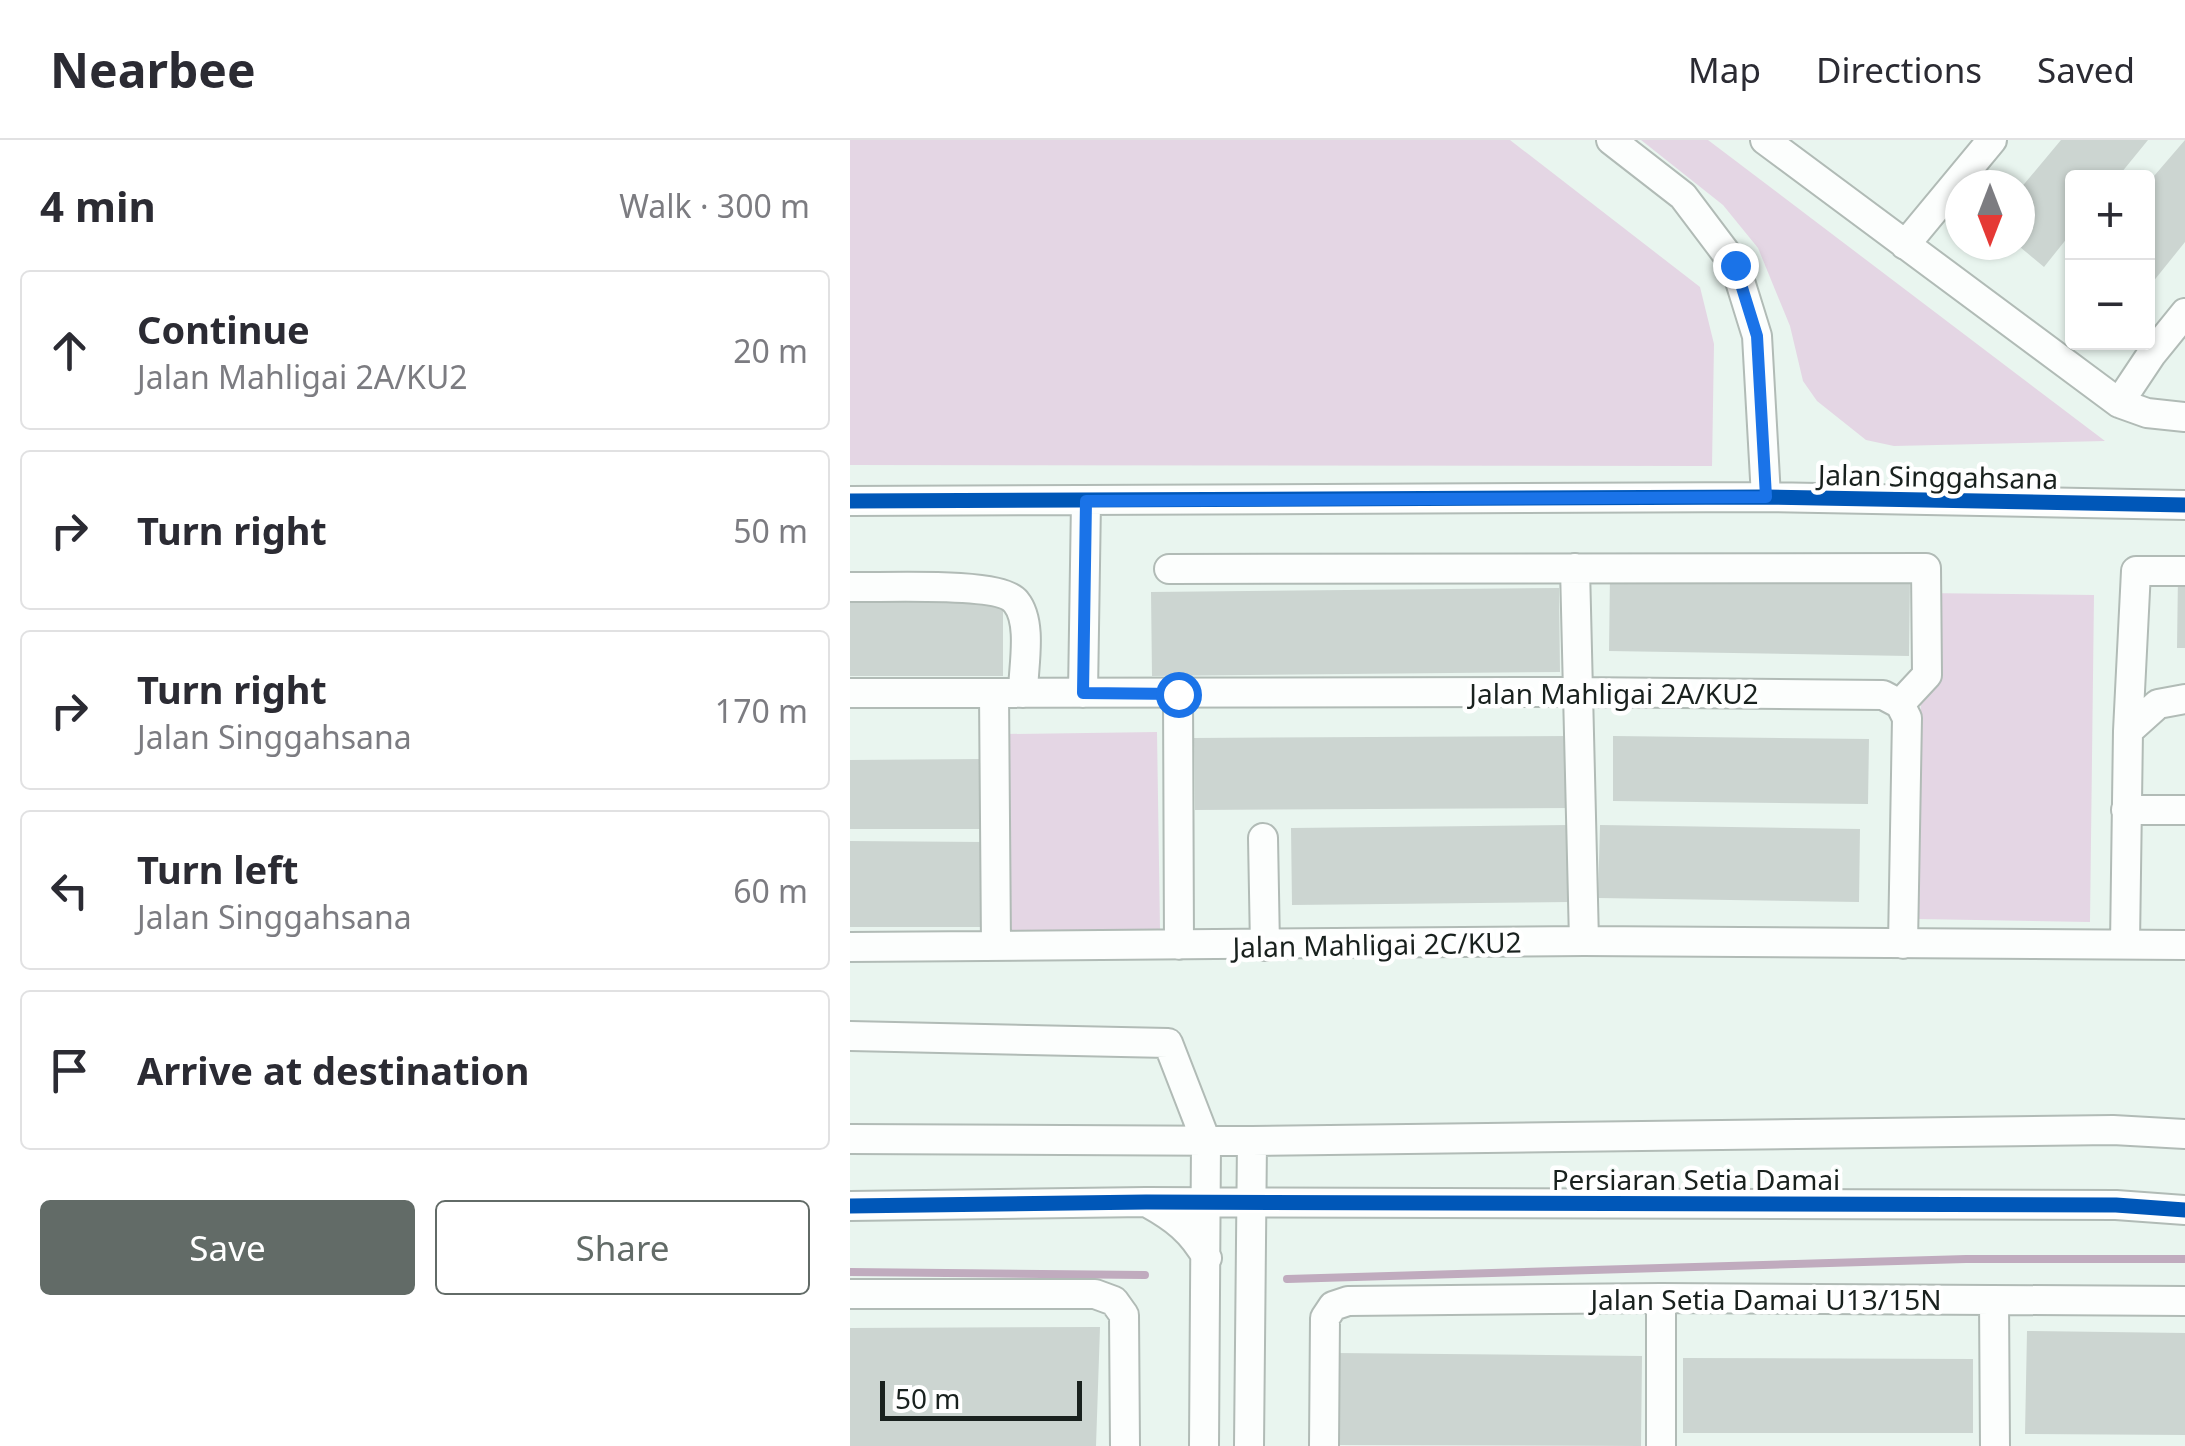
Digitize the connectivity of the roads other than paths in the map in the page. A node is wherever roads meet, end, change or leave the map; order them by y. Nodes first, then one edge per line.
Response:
1 (1612, 140) edge
2 (1765, 140) edge
3 (1992, 140) edge
4 (1905, 245) junction
5 (2185, 313) edge
6 (2119, 403) junction
7 (2185, 416) edge
8 (1766, 497) junction
9 (850, 501) edge
10 (1086, 501) junction
11 (2185, 505) edge
12 (1575, 568) junction
13 (1169, 569) dead end
14 (2185, 571) edge
15 (850, 587) edge
16 (1576, 692) junction
17 (850, 693) edge
18 (994, 693) junction
19 (1023, 693) junction
20 (1083, 693) junction
21 (1178, 694) junction
22 (2185, 699) edge
23 (1900, 704) junction
24 (2128, 731) junction
25 (2126, 810) junction
26 (2185, 810) edge
27 (1263, 838) dead end
28 (1584, 941) junction
29 (1904, 944) junction
30 (2125, 944) junction
31 (2185, 944) edge
32 (1179, 945) junction
33 (996, 946) junction
34 (1265, 946) junction
35 (850, 947) edge
36 (850, 1036) edge
37 (2185, 1134) edge
38 (850, 1139) edge
39 (1206, 1141) junction
40 (1252, 1141) junction
41 (1146, 1202) junction
42 (1208, 1203) junction
43 (1253, 1203) junction
44 (850, 1206) edge
45 (2185, 1210) edge
46 (1207, 1258) junction
47 (850, 1294) edge
48 (1660, 1298) junction
49 (1994, 1300) junction
50 (2185, 1301) edge
51 (1125, 1446) edge
52 (1204, 1446) edge
53 (1249, 1446) edge
54 (1324, 1446) edge
55 (1661, 1446) edge
56 (1995, 1446) edge

1 - 8 street
2 - 4 street
3 - 4 street
4 - 6 street
5 - 6 street
6 - 7 street
8 - 10 street, Jalan Singgahsana
8 - 11 street, Jalan Singgahsana
9 - 10 street, Jalan Singgahsana
10 - 20 street
12 - 13 street
12 - 16 street
12 - 23 street
14 - 24 street
15 - 19 street
16 - 21 street, Jalan Mahligai 2A/KU2
16 - 23 street, Jalan Mahligai 2A/KU2
16 - 28 street
17 - 18 street, Jalan Mahligai 2A/KU2
18 - 19 street, Jalan Mahligai 2A/KU2
18 - 33 street
19 - 20 street, Jalan Mahligai 2A/KU2
20 - 21 street, Jalan Mahligai 2A/KU2
21 - 32 street
22 - 24 street
23 - 29 street
24 - 25 street
25 - 26 street
25 - 30 street
27 - 34 street
28 - 29 street, Jalan Mahligai 2C/KU2
28 - 34 street, Jalan Mahligai 2C/KU2
29 - 30 street, Jalan Mahligai 2C/KU2
30 - 31 street, Jalan Mahligai 2C/KU2
32 - 33 street, Jalan Mahligai 2C/KU2
32 - 34 street, Jalan Mahligai 2C/KU2
33 - 35 street, Jalan Mahligai 2C/KU2
36 - 39 street
37 - 40 street, Persiaran Setia Damai
38 - 39 street, Persiaran Setia Damai
39 - 40 street, Persiaran Setia Damai
39 - 42 street
40 - 43 street
41 - 42 street, Persiaran Setia Damai
41 - 44 street
41 - 46 street
42 - 43 street, Persiaran Setia Damai
42 - 46 street
43 - 45 street, Persiaran Setia Damai
43 - 53 street
46 - 52 street
47 - 51 street
48 - 49 street, Jalan Setia Damai U13/15N
48 - 54 street, Jalan Setia Damai U13/15N
48 - 55 street
49 - 50 street, Jalan Setia Damai U13/15N
49 - 56 street

